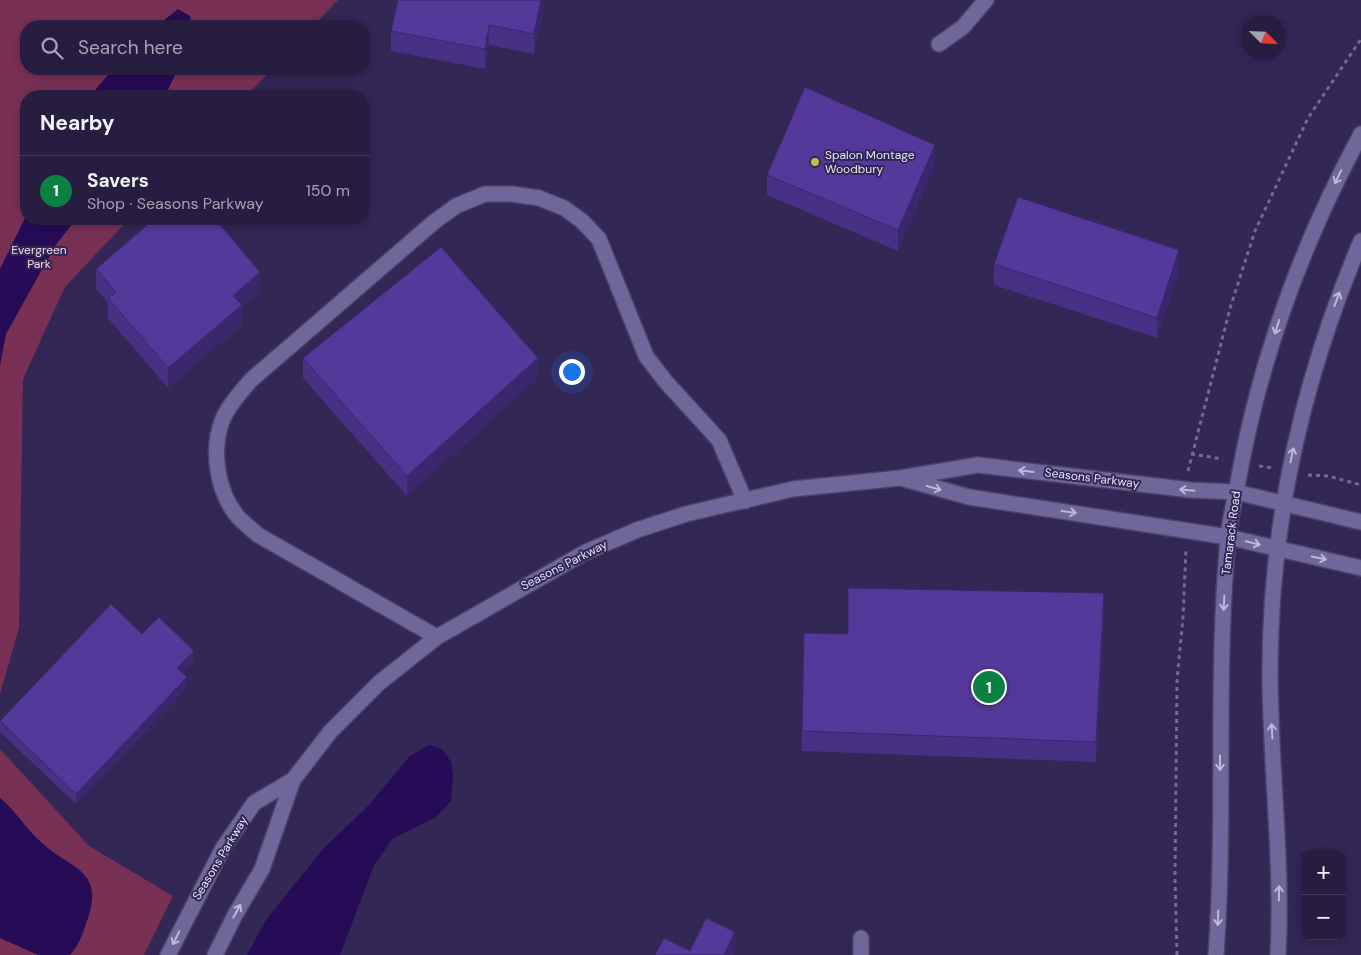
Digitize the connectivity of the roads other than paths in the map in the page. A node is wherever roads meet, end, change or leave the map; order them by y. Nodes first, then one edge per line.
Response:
1 (986, 0) edge
2 (939, 44) dead end
3 (1361, 134) edge
4 (1361, 241) edge
5 (900, 478) junction
6 (1236, 492) junction
7 (745, 501) junction
8 (1283, 502) junction
9 (1361, 522) edge
10 (1228, 537) junction
11 (1277, 549) junction
12 (1361, 568) edge
13 (437, 637) junction
14 (293, 780) junction
15 (861, 938) dead end
16 (168, 955) edge
17 (215, 955) edge
18 (861, 955) edge
19 (1216, 955) edge
20 (1278, 955) edge

1 - 2 street
3 -> 6 street, Tamarack Road
8 -> 4 street
6 -> 5 street, Seasons Parkway
5 - 7 street, Seasons Parkway
5 -> 10 street, Seasons Parkway
6 - 8 street, Seasons Parkway
6 - 10 street, Tamarack Road
7 - 13 street, Seasons Parkway
7 - 13 street
8 - 9 street, Seasons Parkway
8 - 11 street
10 -> 11 street, Seasons Parkway
10 -> 19 street, Tamarack Road
11 -> 12 street, Seasons Parkway
20 -> 11 street
13 - 14 street, Seasons Parkway
14 -> 16 street, Seasons Parkway
17 -> 14 street, Seasons Parkway
15 - 18 street

